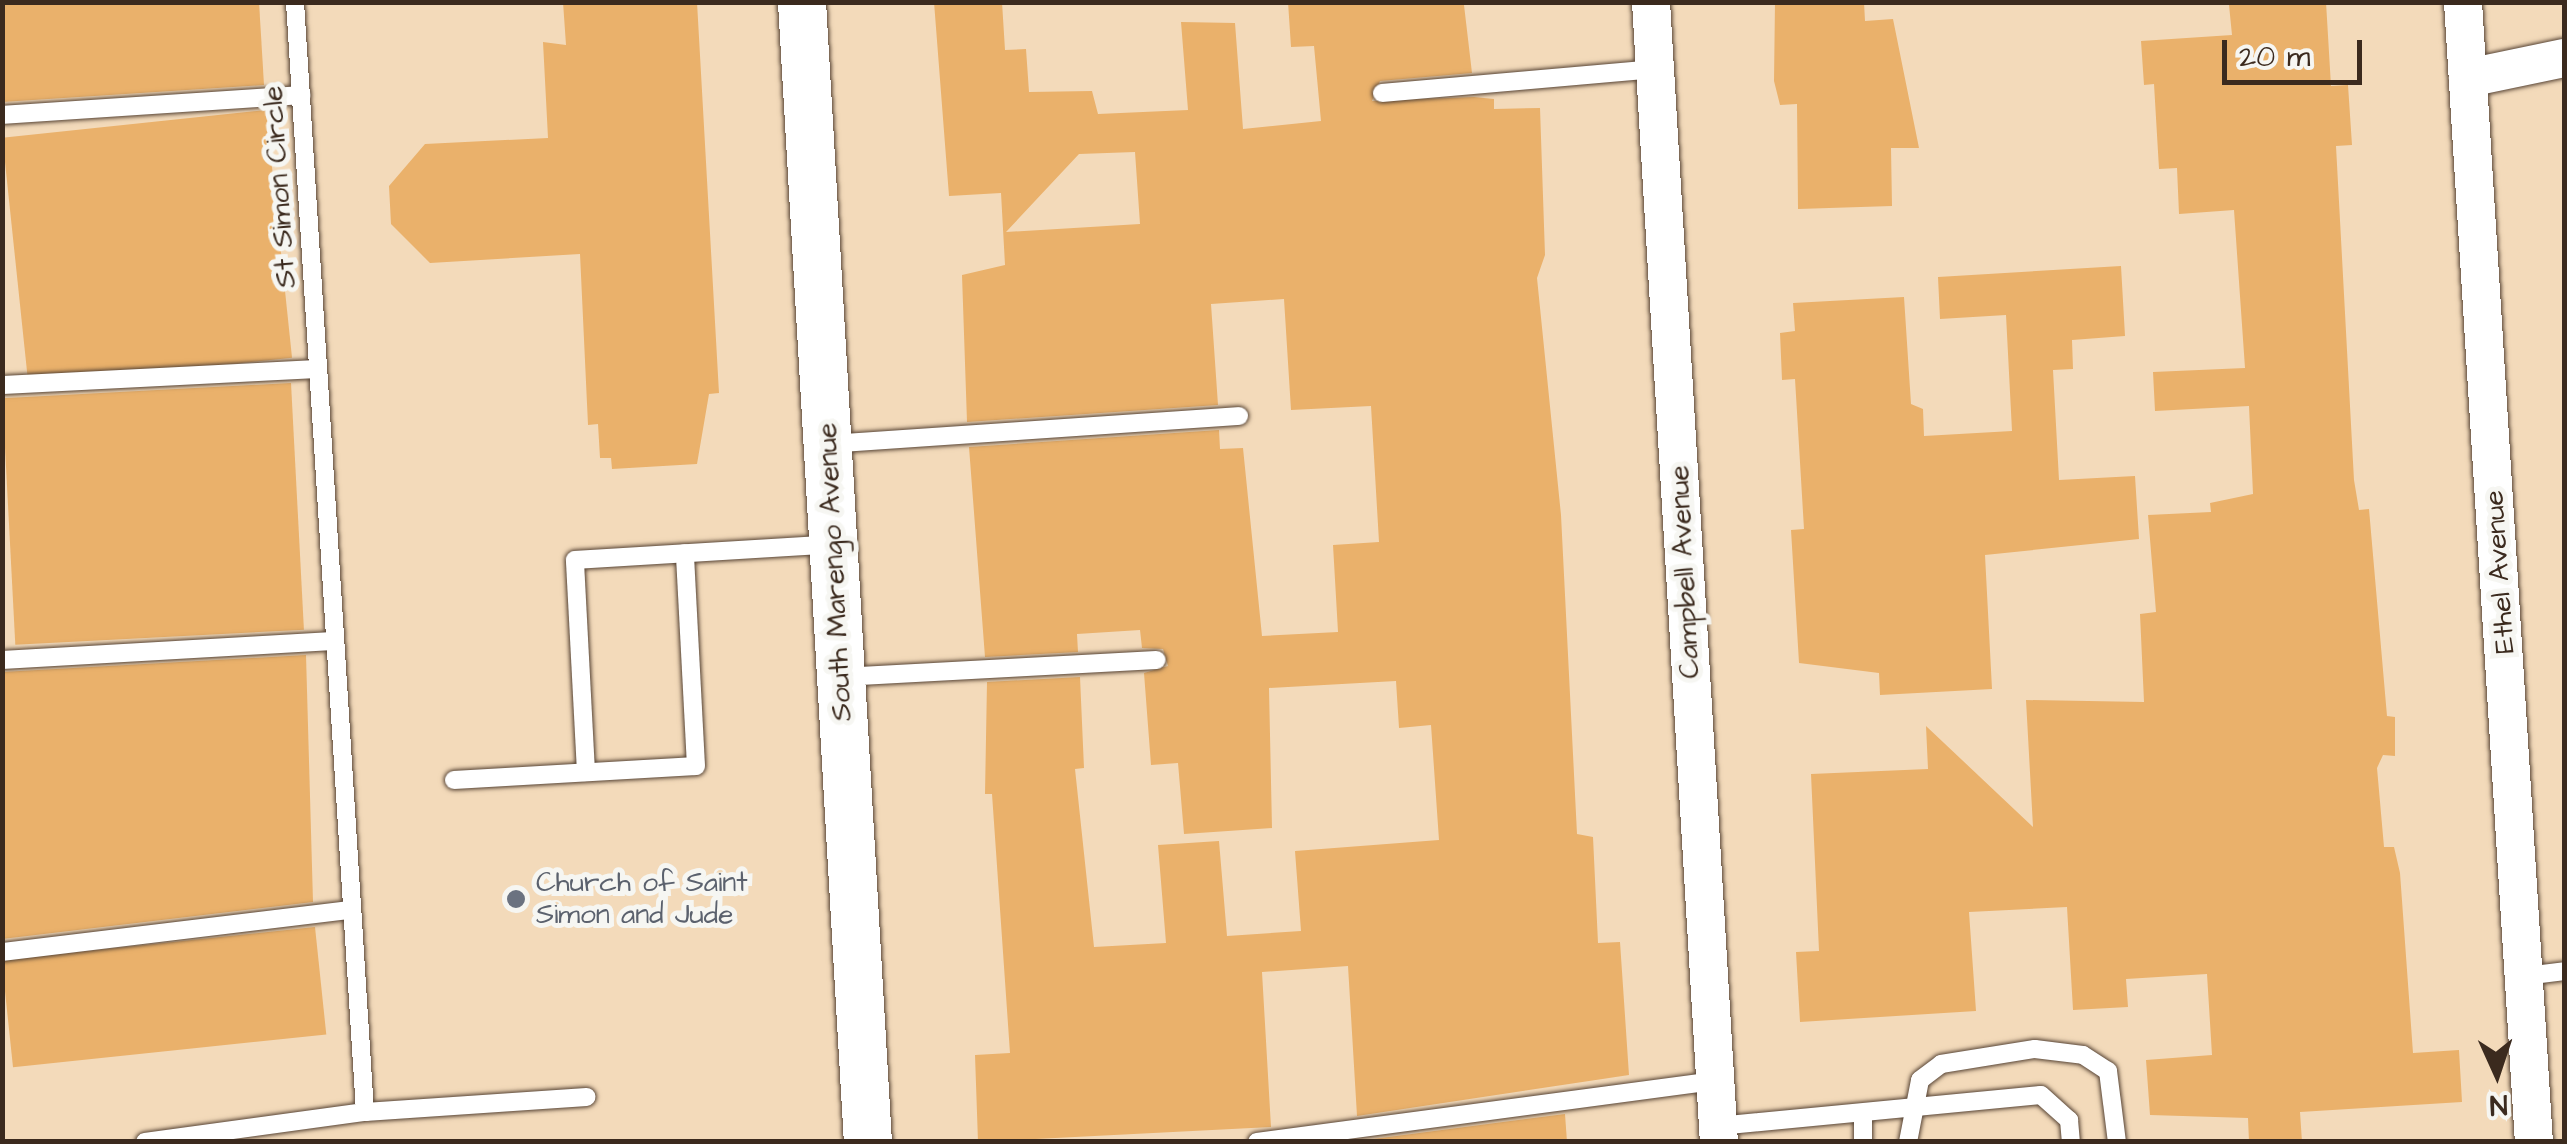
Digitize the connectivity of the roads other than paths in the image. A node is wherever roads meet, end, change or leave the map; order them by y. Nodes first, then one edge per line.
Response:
1 (295, 2) edge
2 (802, 2) edge
3 (1651, 2) edge
4 (2463, 2) edge
5 (2564, 58) edge
6 (1655, 69) junction
7 (2468, 78) junction
8 (1382, 93) dead end
9 (302, 95) junction
10 (2, 115) edge
11 (318, 369) junction
12 (2, 384) edge
13 (1239, 416) dead end
14 (828, 444) junction
15 (833, 544) junction
16 (685, 553) junction
17 (332, 641) junction
18 (2, 660) edge
19 (1157, 660) dead end
20 (841, 677) junction
21 (586, 772) junction
22 (454, 780) dead end
23 (349, 910) junction
24 (2, 952) edge
25 (2564, 972) edge
26 (2525, 976) junction
27 (1715, 1081) junction
28 (586, 1097) dead end
29 (1908, 1110) junction
30 (365, 1112) junction
31 (1863, 1113) junction
32 (1718, 1134) edge
33 (146, 1142) edge
34 (868, 1142) edge
35 (1257, 1142) edge
36 (1864, 1142) edge
37 (1908, 1142) edge
38 (2071, 1142) edge
39 (2116, 1142) edge
40 (2534, 1142) edge

1 - 9 lane, St Simon Circle
2 - 14 street, South Marengo Avenue
3 - 6 street, Campbell Avenue
4 - 7 street, Ethel Avenue
5 - 7 street
6 - 8 lane
6 - 27 street, Campbell Avenue
7 - 26 street, Ethel Avenue
9 - 10 lane
9 - 11 lane, St Simon Circle
11 - 12 lane
11 - 17 lane, St Simon Circle
13 - 14 lane
14 - 15 street, South Marengo Avenue
15 - 16 lane
15 - 20 street, South Marengo Avenue
16 - 21 lane
16 - 21 lane
17 - 18 lane
17 - 23 lane, St Simon Circle
19 - 20 lane
20 - 34 street, South Marengo Avenue
21 - 22 lane
23 - 24 lane
23 - 30 lane, St Simon Circle
25 - 26 lane
26 - 40 street, Ethel Avenue
27 - 32 street, Campbell Avenue
27 - 35 lane
28 - 30 lane
29 - 31 lane
29 - 37 lane
29 - 38 lane
29 - 39 lane
30 - 33 lane
31 - 32 lane
31 - 36 lane

